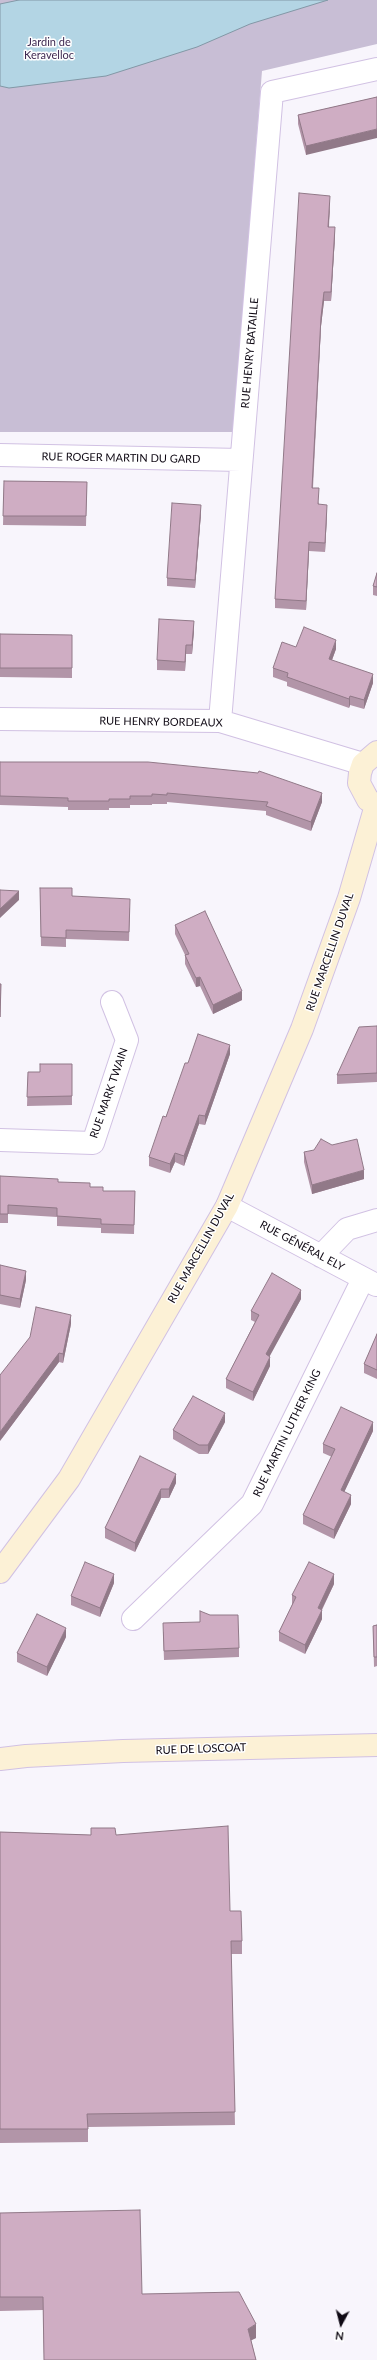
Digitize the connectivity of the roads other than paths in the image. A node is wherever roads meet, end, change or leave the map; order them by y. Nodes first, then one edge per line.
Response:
1 (377, 69) edge
2 (0, 455) edge
3 (241, 460) junction
4 (0, 719) edge
5 (220, 721) junction
6 (370, 758) edge
7 (377, 805) edge
8 (112, 1002) dead end
9 (0, 1140) edge
10 (227, 1206) junction
11 (377, 1220) edge
12 (321, 1256) junction
13 (370, 1282) edge
14 (0, 1572) edge
15 (133, 1619) dead end
16 (377, 1745) edge
17 (0, 1749) edge
18 (26, 1756) junction
19 (0, 1759) edge

1 - 3 street, RUE HENRY BATAILLE
2 - 3 street, RUE ROGER MARTIN DU GARD
3 - 5 street, RUE HENRY BATAILLE
4 - 5 street, RUE HENRY BORDEAUX
5 - 6 street, RUE HENRY BORDEAUX
6 - 7 main road
7 - 10 main road, RUE MARCELLIN DUVAL
8 - 9 street, RUE MARK TWAIN
10 - 12 street, RUE GÉNÉRAL ELY
10 - 14 main road, RUE MARCELLIN DUVAL
11 - 12 street
12 - 13 street, RUE GÉNÉRAL ELY
13 - 15 street, RUE MARTIN LUTHER KING
16 - 18 main road, RUE DE LOSCOAT
17 - 18 main road, RUE DE LOSCOAT
18 - 19 main road, RUE DE LOSCOAT

